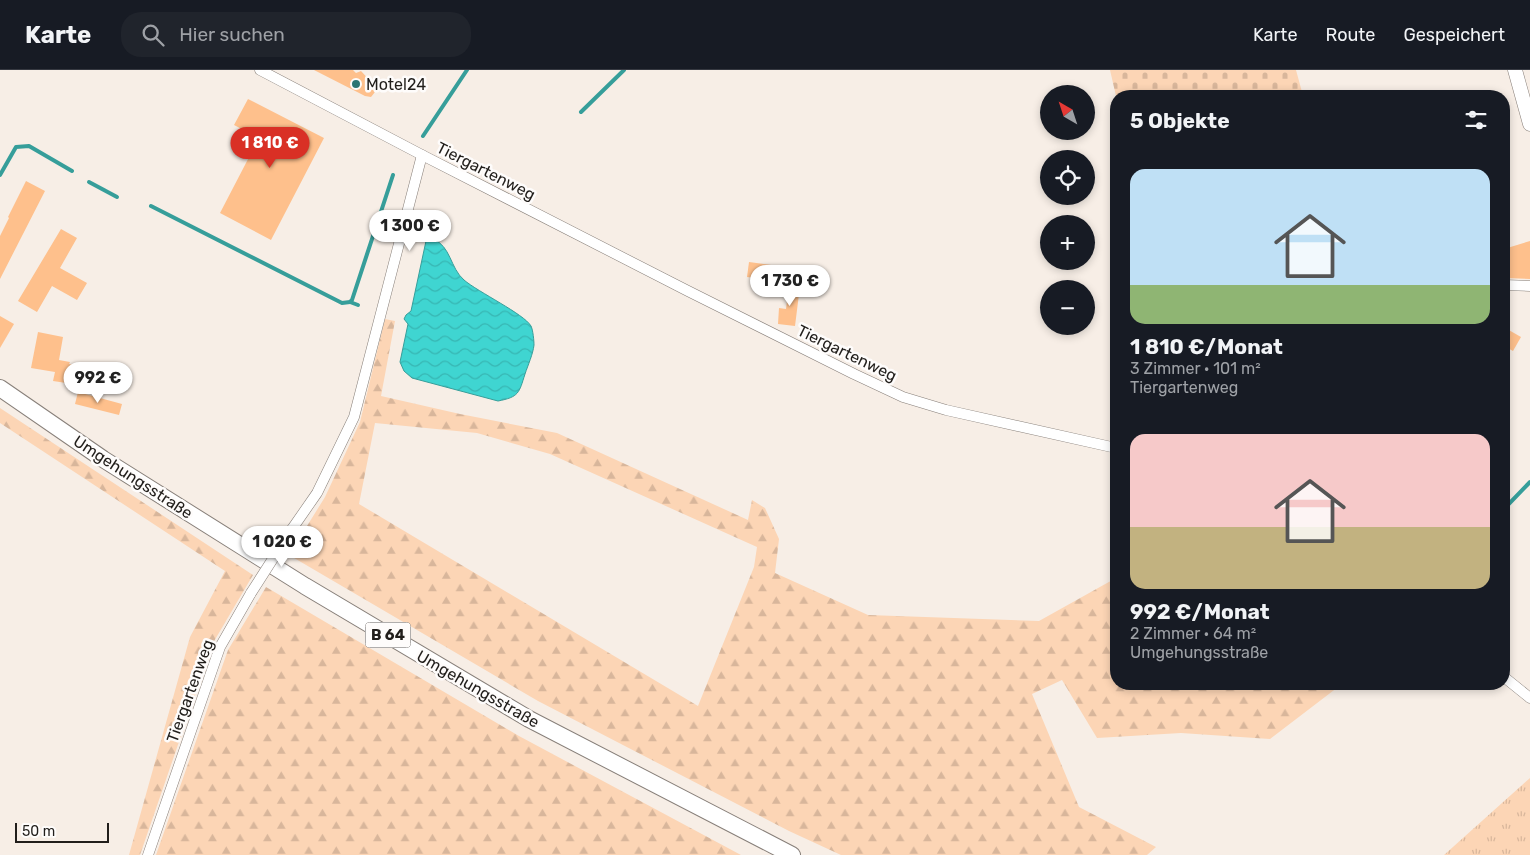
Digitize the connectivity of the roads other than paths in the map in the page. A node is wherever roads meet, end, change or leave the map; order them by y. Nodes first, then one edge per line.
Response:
1 (260, 70) edge
2 (1515, 70) edge
3 (1530, 124) edge
4 (422, 155) junction
5 (1510, 285) edge
6 (1530, 286) edge
7 (0, 388) edge
8 (1110, 447) edge
9 (1510, 683) edge
10 (1530, 698) edge
11 (148, 855) edge
12 (792, 855) edge

1 - 4 street, Tiergartenweg
2 - 3 street
4 - 8 street, Tiergartenweg
4 - 11 street, Tiergartenweg, bridge
5 - 6 street
7 - 12 main road, Umgehungsstraße / B 64
9 - 10 street

